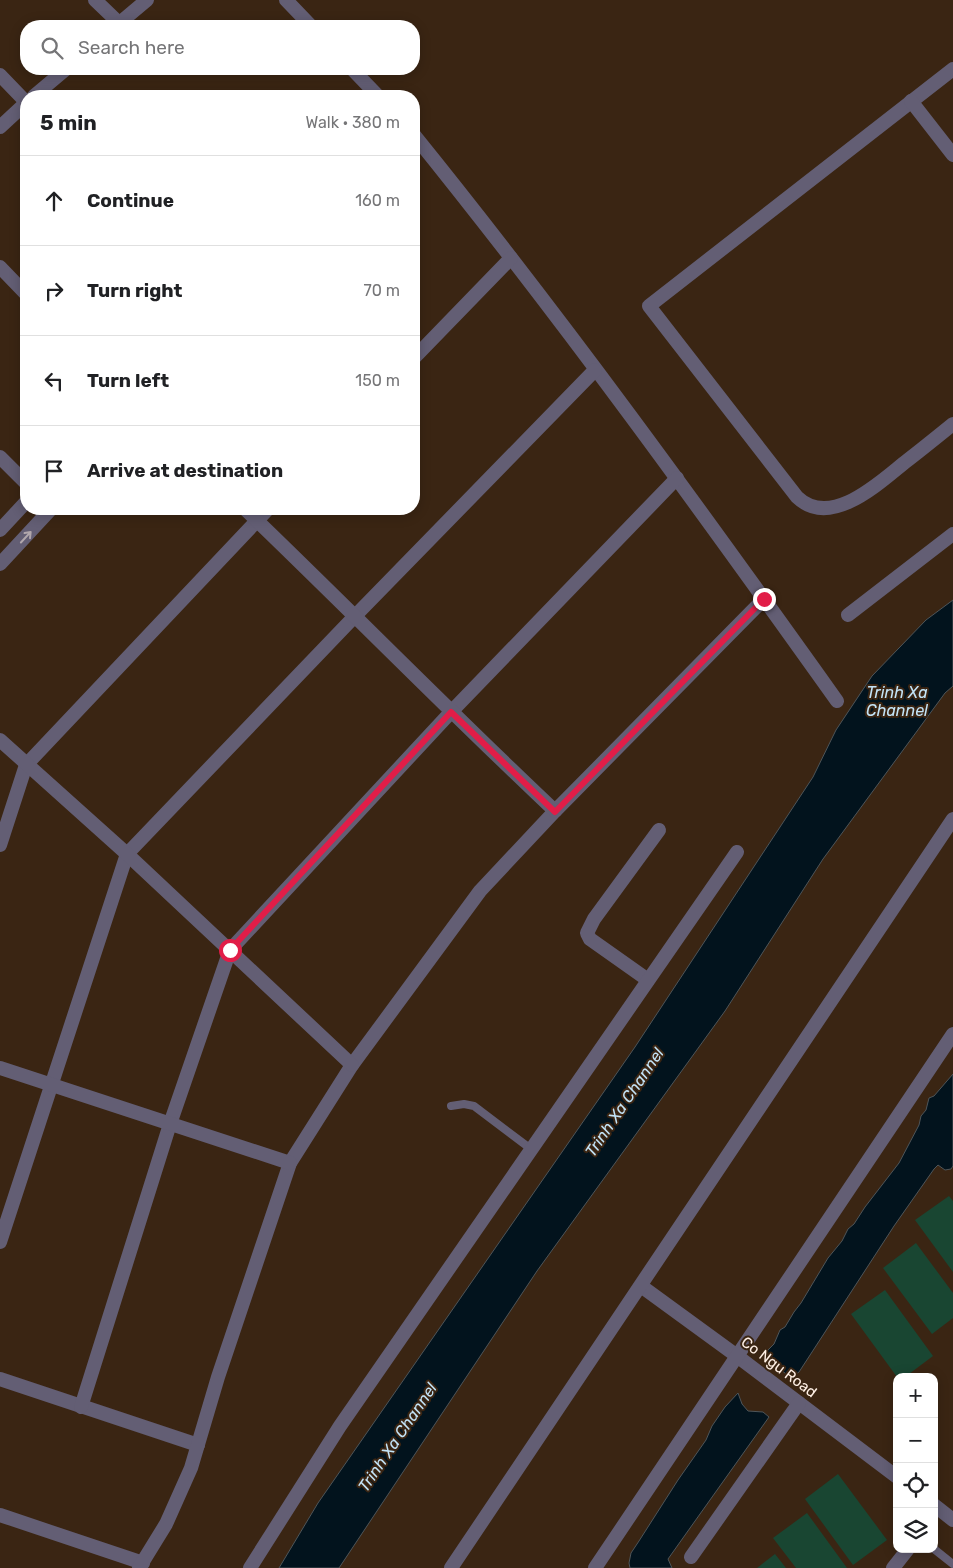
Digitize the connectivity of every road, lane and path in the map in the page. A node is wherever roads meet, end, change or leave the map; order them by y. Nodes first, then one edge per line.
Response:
1 (95, 0) edge
2 (147, 0) edge
3 (286, 0) edge
4 (113, 20) edge
5 (123, 20) edge
6 (305, 20) edge
7 (953, 68) edge
8 (0, 75) edge
9 (59, 75) edge
10 (358, 75) edge
11 (41, 90) edge
12 (372, 90) edge
13 (20, 96) edge
14 (911, 101) junction
15 (20, 108) edge
16 (0, 126) edge
17 (420, 143) edge
18 (953, 155) edge
19 (511, 258) junction
20 (0, 268) edge
21 (20, 288) edge
22 (420, 352) edge
23 (595, 370) junction
24 (953, 424) edge
25 (0, 457) edge
26 (20, 477) edge
27 (677, 478) junction
28 (20, 508) edge
29 (45, 515) edge
30 (252, 515) edge
31 (262, 515) edge
32 (257, 520) junction
33 (0, 530) edge
34 (953, 534) edge
35 (0, 564) edge
36 (764, 599) junction
37 (848, 615) dead end
38 (356, 616) junction
39 (837, 700) dead end
40 (451, 712) junction
41 (0, 740) edge
42 (26, 765) junction
43 (555, 812) junction
44 (953, 819) edge
45 (659, 830) dead end
46 (0, 845) edge
47 (737, 852) dead end
48 (127, 854) junction
49 (230, 950) junction
50 (648, 980) junction
51 (953, 1034) edge
52 (352, 1065) junction
53 (0, 1068) edge
54 (52, 1084) junction
55 (451, 1106) dead end
56 (170, 1124) junction
57 (531, 1149) junction
58 (290, 1163) junction
59 (0, 1242) edge
60 (641, 1286) junction
61 (737, 1356) junction
62 (0, 1379) edge
63 (799, 1403) junction
64 (81, 1406) junction
65 (198, 1445) junction
66 (893, 1474) edge
67 (938, 1510) edge
68 (0, 1515) edge
69 (953, 1520) edge
70 (938, 1552) edge
71 (905, 1553) edge
72 (690, 1558) dead end
73 (953, 1564) edge
74 (141, 1566) edge
75 (250, 1568) edge
76 (451, 1568) edge
77 (595, 1568) edge
78 (893, 1568) edge

1 - 4 street
2 - 5 street
3 - 6 street
7 - 14 street
8 - 13 street
9 - 11 street
10 - 12 street
14 - 18 street
14 - 24 street
15 - 16 street
17 - 19 street
19 - 22 street
19 - 23 street
20 - 21 street
23 - 27 street
23 - 38 street
25 - 26 street
27 - 36 street
27 - 40 street
28 - 33 street
35 -> 29 street
30 - 32 street
31 - 32 street
32 - 38 street
32 - 42 street
34 - 37 street
36 - 39 street
36 - 43 street
38 - 40 street
38 - 48 street
40 - 43 street
40 - 49 street
41 - 42 street
42 - 46 street
42 - 48 street
43 - 52 street
44 - 60 street
45 - 50 street
47 - 50 street
48 - 49 street
48 - 54 street
49 - 52 street
49 - 56 street
50 - 57 street
51 - 61 street
52 - 58 street
53 - 54 street
54 - 56 street
54 - 59 street
55 - 57 lane
56 - 58 street
56 - 64 street
57 - 75 street
58 - 65 street
60 - 61 street, Co Ngu Road
60 - 76 street
61 - 63 street, Co Ngu Road
61 - 77 street
62 - 64 street
63 - 66 street, Co Ngu Road
63 - 72 street
64 - 65 street
65 - 74 street
67 - 69 street
68 - 74 street
70 - 73 lane
71 - 78 street

